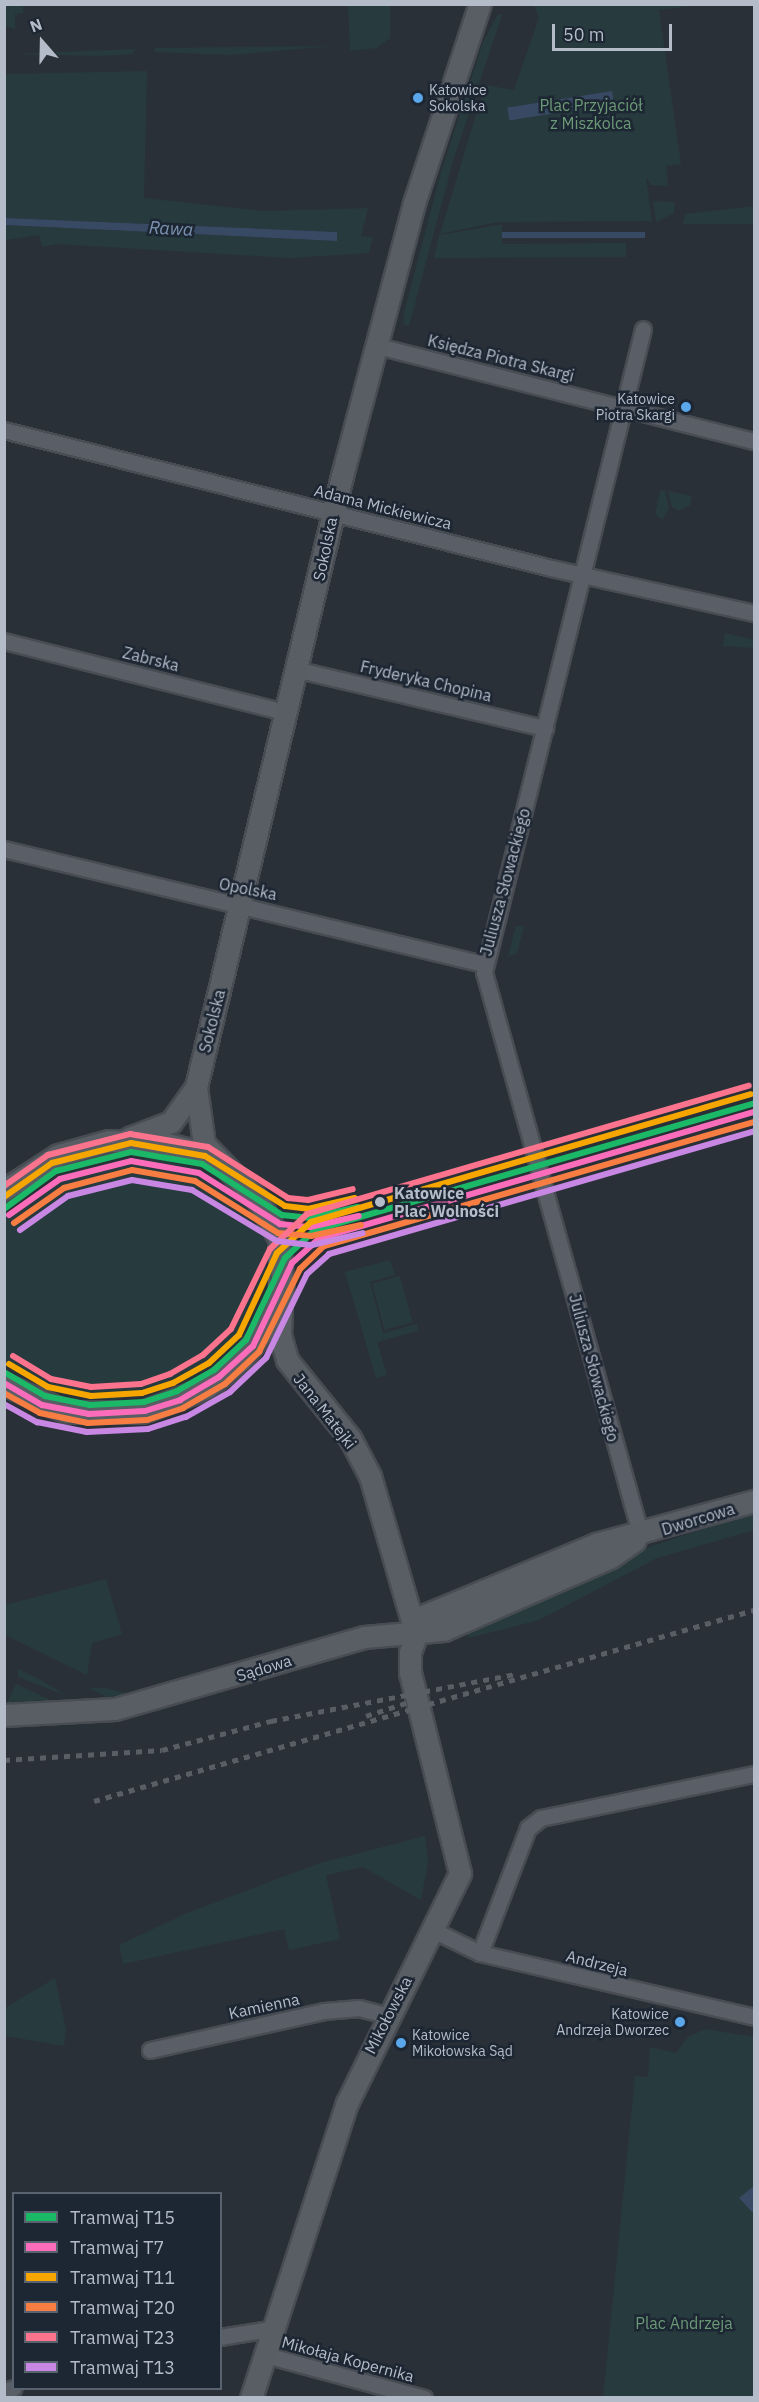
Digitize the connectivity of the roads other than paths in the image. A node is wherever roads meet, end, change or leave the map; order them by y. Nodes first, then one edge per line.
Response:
1 (477, 8) edge
2 (643, 329) dead end
3 (378, 345) junction
4 (622, 408) junction
5 (4, 430) edge
6 (754, 441) edge
7 (332, 513) junction
8 (578, 574) junction
9 (754, 613) edge
10 (4, 641) edge
11 (299, 670) junction
12 (288, 713) junction
13 (545, 728) junction
14 (4, 849) edge
15 (241, 906) junction
16 (484, 964) junction
17 (196, 1087) junction
18 (129, 1138) junction
19 (211, 1155) junction
20 (4, 1190) edge
21 (283, 1292) junction
22 (4, 1384) edge
23 (754, 1502) edge
24 (640, 1536) junction
25 (415, 1631) junction
26 (4, 1715) edge
27 (754, 1774) edge
28 (435, 1931) junction
29 (480, 1953) junction
30 (386, 2015) junction
31 (754, 2017) edge
32 (150, 2050) dead end
33 (270, 2329) junction
34 (222, 2337) edge
35 (262, 2354) junction
36 (251, 2397) edge
37 (424, 2397) edge

1 - 3 street, Sokolska
2 - 4 street, Juliusza Słowackiego
3 - 4 street, Księdza Piotra Skargi
3 - 7 street, Sokolska
4 - 6 street, Księdza Piotra Skargi
4 - 8 street, Juliusza Słowackiego
5 - 7 street, Adama Mickiewicza
7 - 8 street, Adama Mickiewicza
7 - 11 street, Sokolska
8 - 9 street, Adama Mickiewicza
8 - 13 street, Juliusza Słowackiego
10 - 12 street, Zabrska
11 - 12 street, Sokolska
11 - 13 street, Fryderyka Chopina
12 - 15 street, Sokolska
13 - 16 street, Juliusza Słowackiego
14 - 15 street, Opolska
15 - 16 street, Opolska
15 - 17 street, Sokolska
16 - 24 street, Juliusza Słowackiego
17 - 18 street, Sokolska
17 - 19 street, Sokolska
18 - 19 street
18 - 20 street, Sokolska
19 - 21 street, Jana Matejki
21 - 22 street
21 - 25 street, Jana Matejki
23 - 24 street, Dworcowa
24 - 25 street
25 - 26 street, Sądowa
25 - 28 street, Mikołowska
27 - 29 street
28 - 29 street, Andrzeja
28 - 30 street, Mikołowska
29 - 31 street, Andrzeja
30 - 32 street, Kamienna
30 - 33 street, Mikołowska
33 - 34 street
33 - 35 street, Mikołowska
35 - 36 street, Mikołowska
35 - 37 street, Mikołaja Kopernika

